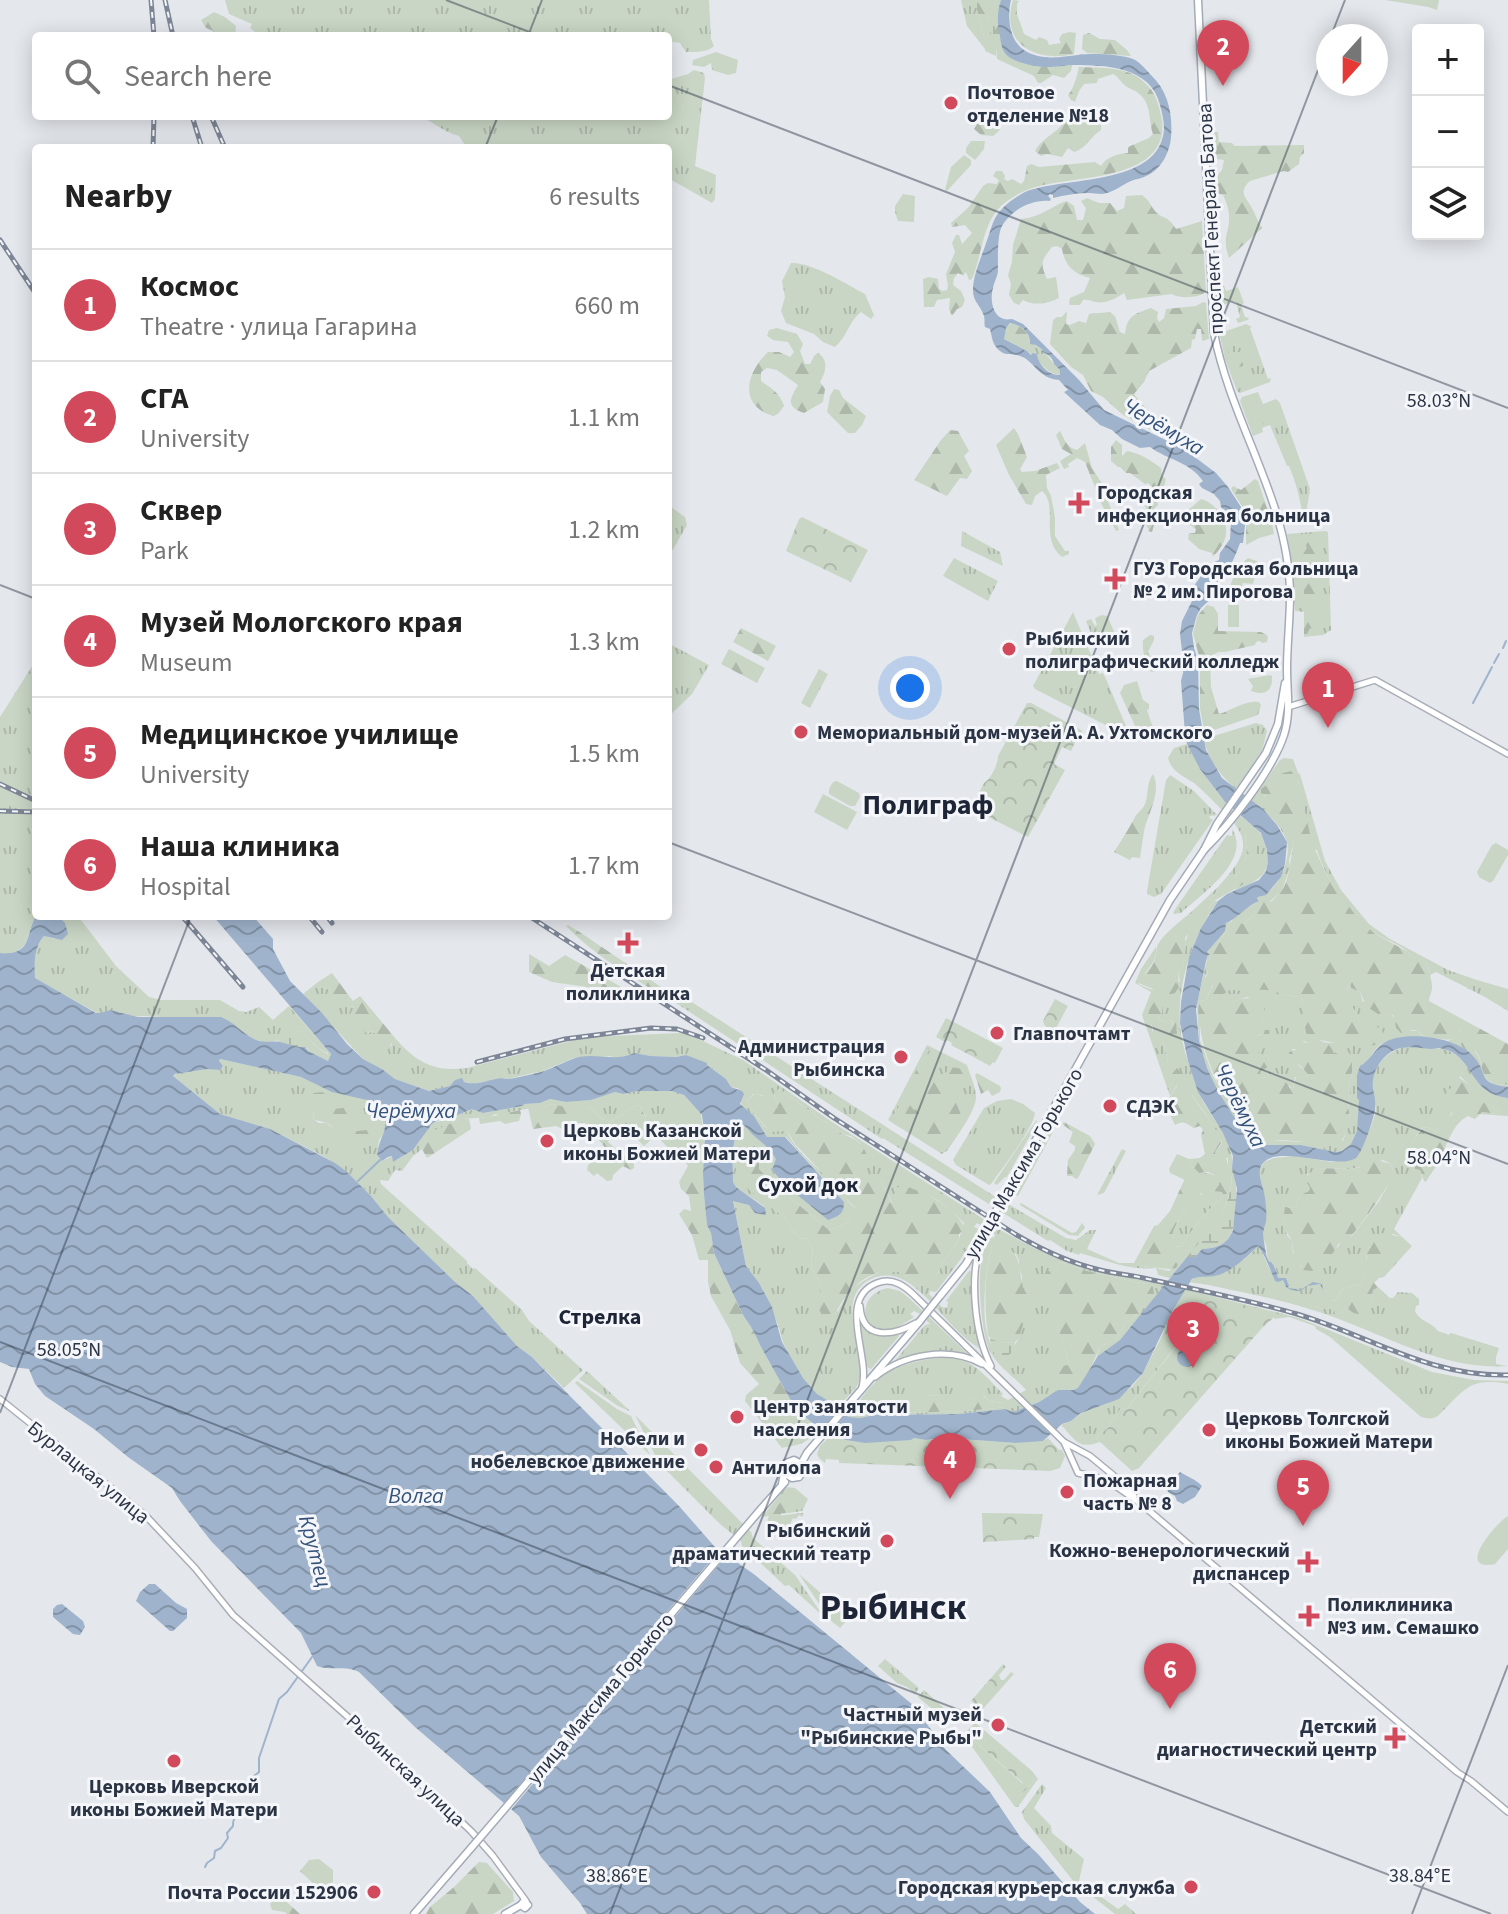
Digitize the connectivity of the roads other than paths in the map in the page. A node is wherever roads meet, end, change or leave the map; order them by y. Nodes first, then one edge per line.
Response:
1 (1198, 0) edge
2 (1287, 667) junction
3 (1289, 707) junction
4 (1281, 710) junction
5 (1508, 754) edge
6 (1217, 824) joint
7 (1223, 831) joint
8 (1204, 850) junction
9 (984, 1232) junction
10 (865, 1291) junction
11 (920, 1321) junction
12 (998, 1377) junction
13 (860, 1391) junction
14 (0, 1399) edge
15 (1064, 1442) junction
16 (1088, 1455) junction
17 (799, 1462) junction
18 (1074, 1463) junction
19 (1085, 1475) junction
20 (788, 1476) junction
21 (1140, 1503) junction
22 (273, 1651) joint
23 (1508, 1812) edge
24 (423, 1904) junction
25 (525, 1905) joint
26 (414, 1914) edge
27 (422, 1914) edge
28 (505, 1914) edge

1 - 2 main road, проспект Генерала Батова
2 - 3 main road, проспект Генерала Батова
2 - 4 main road, проспект Генерала Батова
3 - 4 main road
3 - 5 main road
3 - 7 main road, проспект Генерала Батова
4 - 6 main road, проспект Генерала Батова
6 - 8 main road, улица Максима Горького
7 - 8 main road, улица Максима Горького
8 - 9 main road, улица Максима Горького, bridge
9 - 11 main road, улица Максима Горького, bridge
9 - 12 main road
10 - 11 main road
10 - 12 main road
10 - 13 main road
11 - 13 main road, улица Максима Горького
12 - 13 main road
12 - 15 main road
13 - 17 main road, улица Максима Горького
14 - 22 main road, Бурлацкая улица
15 - 16 main road
15 - 18 main road
16 - 18 main road
16 - 19 main road
16 - 21 main road
17 - 20 main road
17 - 20 main road
18 - 19 main road
19 - 21 main road
20 - 24 main road, улица Максима Горького, bridge
21 - 23 main road
22 - 25 main road, Рыбинская улица
24 - 26 main road
24 - 27 main road
25 - 28 main road

